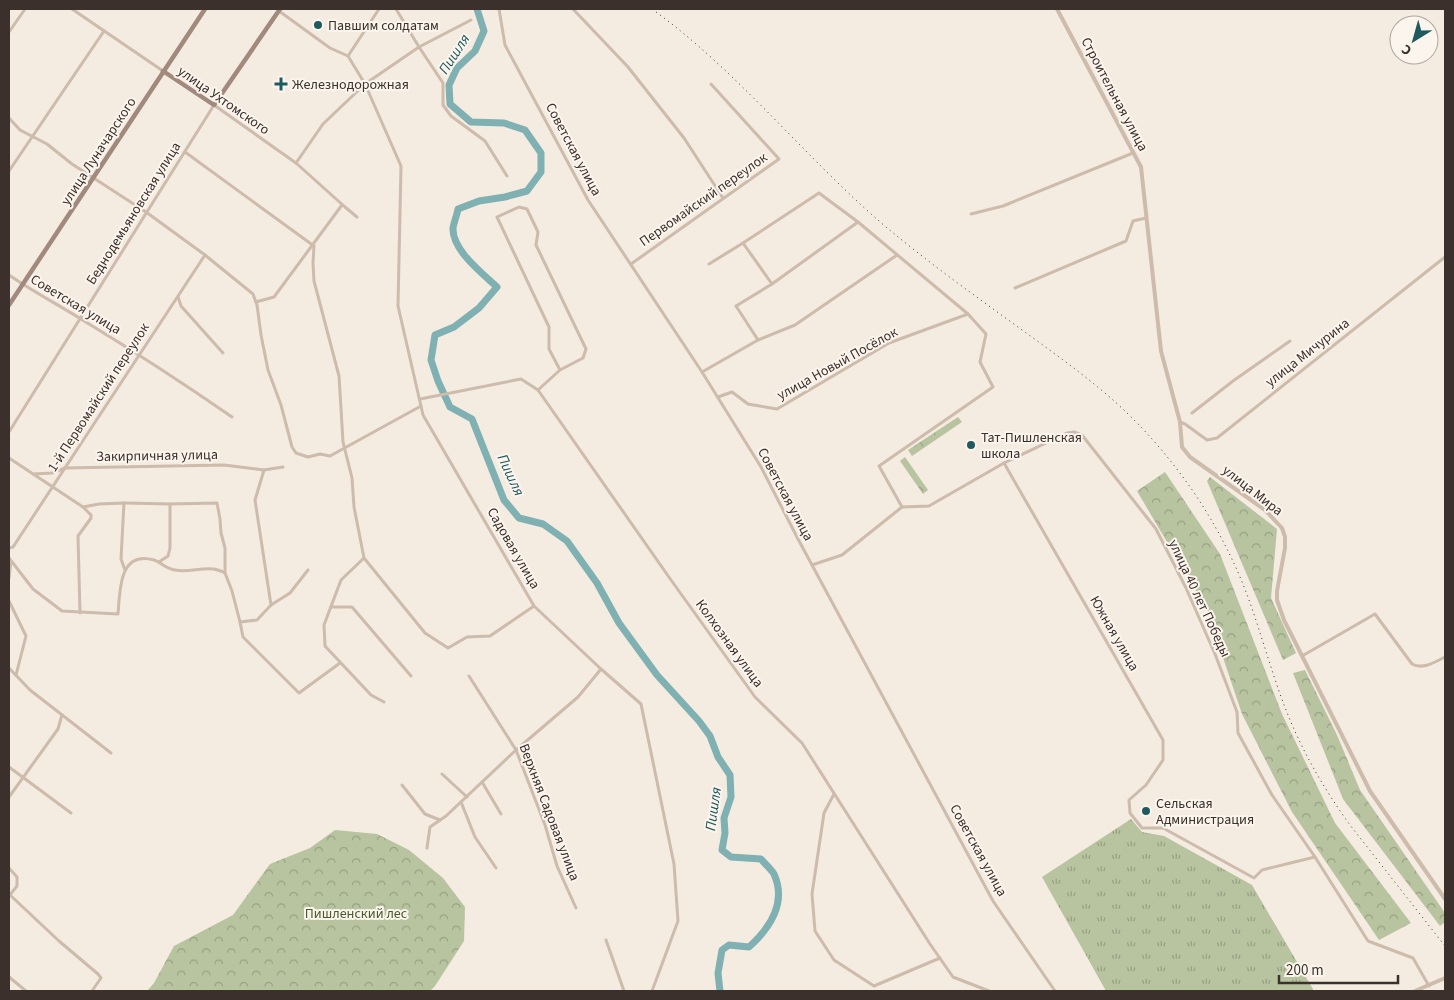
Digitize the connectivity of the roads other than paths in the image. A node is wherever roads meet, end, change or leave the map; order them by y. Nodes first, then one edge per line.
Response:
1 (25, 9) edge
2 (72, 9) edge
3 (205, 9) edge
4 (379, 9) edge
5 (396, 9) edge
6 (499, 9) edge
7 (573, 9) edge
8 (280, 10) edge
9 (1058, 11) edge
10 (471, 20) dead end
11 (104, 31) junction
12 (9, 32) edge
13 (419, 47) junction
14 (348, 56) junction
15 (163, 71) junction
16 (365, 84) junction
17 (711, 84) dead end
18 (214, 105) junction
19 (9, 118) edge
20 (33, 135) junction
21 (185, 152) junction
22 (1133, 153) junction
23 (296, 163) junction
24 (9, 171) edge
25 (507, 176) dead end
26 (94, 178) junction
27 (723, 198) junction
28 (342, 205) junction
29 (146, 212) junction
30 (971, 214) dead end
31 (357, 216) dead end
32 (1146, 218) junction
33 (858, 222) junction
34 (743, 243) junction
35 (313, 244) junction
36 (205, 255) junction
37 (897, 255) junction
38 (1445, 257) edge
39 (631, 264) junction
40 (709, 264) dead end
41 (9, 276) edge
42 (772, 284) junction
43 (22, 285) junction
44 (1015, 288) dead end
45 (177, 297) junction
46 (256, 302) junction
47 (9, 305) edge
48 (968, 314) junction
49 (81, 319) junction
50 (758, 340) junction
51 (1290, 341) dead end
52 (223, 353) dead end
53 (139, 356) junction
54 (560, 370) junction
55 (702, 372) junction
56 (538, 390) junction
57 (718, 397) junction
58 (420, 399) junction
59 (421, 406) junction
60 (1192, 413) dead end
61 (232, 418) dead end
62 (1180, 422) junction
63 (9, 432) edge
64 (344, 448) junction
65 (9, 458) edge
66 (1004, 463) junction
67 (65, 468) junction
68 (283, 468) dead end
69 (264, 470) junction
70 (33, 474) junction
71 (52, 487) junction
72 (124, 503) junction
73 (170, 504) junction
74 (83, 507) junction
75 (902, 507) junction
76 (9, 548) edge
77 (364, 558) junction
78 (10, 560) edge
79 (159, 562) junction
80 (812, 565) junction
81 (125, 570) junction
82 (308, 570) dead end
83 (225, 573) junction
84 (9, 578) edge
85 (9, 601) edge
86 (271, 605) junction
87 (534, 606) junction
88 (331, 607) junction
89 (80, 613) junction
90 (240, 622) junction
91 (1301, 657) junction
92 (1445, 657) edge
93 (340, 662) junction
94 (9, 668) edge
95 (601, 669) junction
96 (16, 676) junction
97 (411, 676) dead end
98 (469, 676) dead end
99 (384, 702) dead end
100 (62, 715) junction
101 (516, 750) junction
102 (111, 753) dead end
103 (9, 767) edge
104 (442, 774) dead end
105 (24, 778) junction
106 (482, 782) junction
107 (402, 785) dead end
108 (834, 793) junction
109 (9, 797) edge
110 (466, 797) junction
111 (461, 802) junction
112 (71, 813) dead end
113 (501, 814) dead end
114 (441, 820) junction
115 (427, 848) dead end
116 (1315, 857) junction
117 (9, 868) edge
118 (496, 868) dead end
119 (9, 896) edge
120 (1445, 899) edge
121 (576, 908) dead end
122 (606, 940) dead end
123 (940, 958) junction
124 (9, 977) edge
125 (1445, 978) edge
126 (1429, 986) junction
127 (26, 991) edge
128 (92, 991) edge
129 (624, 991) edge
130 (652, 991) edge
131 (989, 991) edge
132 (1056, 991) edge
133 (1419, 991) edge

1 - 12 street
2 - 11 street, улица Ухтомского
3 - 15 main road, улица Луначарского
4 - 14 street
5 - 13 street
6 - 39 street, Советская улица
7 - 27 street
8 - 14 street
8 - 18 main road, Беднодемьяновская улица
9 - 22 street, Строительная улица
10 - 13 street
11 - 15 street, улица Ухтомского
11 - 20 street
13 - 16 street
13 - 25 street
14 - 16 street, Садовая улица
15 - 18 main road, улица Ухтомского
15 - 26 main road, улица Луначарского
16 - 23 street
16 - 58 street, Садовая улица
17 - 27 street, Первомайский переулок
18 - 21 street, Беднодемьяновская улица
18 - 23 street, улица Ухтомского
19 - 20 street
20 - 24 street
20 - 26 street
21 - 29 street, Беднодемьяновская улица
21 - 35 street
22 - 30 street
22 - 32 street, Строительная улица
23 - 28 street, улица Ухтомского
26 - 29 street
26 - 43 main road, улица Луначарского
27 - 39 street, Первомайский переулок
28 - 31 street, улица Ухтомского
28 - 35 street
29 - 36 street
29 - 49 street, Беднодемьяновская улица
32 - 44 street
32 - 62 street, улица Мира
33 - 34 street
33 - 37 street
33 - 42 street
34 - 40 street
34 - 42 street
35 - 46 street
35 - 64 street
36 - 45 street, 1-й Первомайский переулок
36 - 46 street
37 - 48 street
37 - 50 street
38 - 62 street, улица Мичурина
39 - 55 street, Советская улица
41 - 43 street, Советская улица
42 - 50 street
43 - 47 main road, улица Луначарского
43 - 49 street, Советская улица
45 - 52 street
45 - 53 street, 1-й Первомайский переулок
46 - 64 street
48 - 57 street, улица Новый Посёлок
48 - 75 street
49 - 53 street, Советская улица
49 - 63 street, Беднодемьяновская улица
50 - 55 street
51 - 60 street
53 - 61 street, Советская улица
53 - 67 street, 1-й Первомайский переулок
54 - 54 street
54 - 56 street
55 - 57 street, Советская улица
56 - 58 street
56 - 108 street, Колхозная улица
57 - 80 street, Советская улица
58 - 59 street, Садовая улица
59 - 64 street
59 - 87 street, Садовая улица
62 - 91 street, улица Мира
64 - 77 street
65 - 70 street
66 - 75 street
66 - 116 street, улица 40 лет Победы
66 - 116 street, Южная улица
67 - 69 street, Закирпичная улица
67 - 70 street, Закирпичная улица
67 - 71 street, 1-й Первомайский переулок
68 - 69 street, Закирпичная улица
69 - 86 street
70 - 71 street
71 - 74 street
71 - 76 street, 1-й Первомайский переулок
72 - 73 street
72 - 74 street
72 - 81 street
73 - 79 street
73 - 83 street
74 - 89 street
75 - 80 street
77 - 87 street
77 - 88 street
78 - 84 street
78 - 89 street
79 - 81 street
79 - 83 street
80 - 132 street, Советская улица
81 - 89 street
82 - 86 street
83 - 90 street
85 - 96 street
86 - 90 street
87 - 95 street, Садовая улица
88 - 93 street
88 - 97 street
90 - 93 street
91 - 92 street
91 - 120 street, улица Мира
93 - 99 street
94 - 96 street
95 - 101 street
95 - 130 street, Садовая улица
96 - 100 street
98 - 101 street, Верхняя Садовая улица
100 - 102 street
100 - 105 street
101 - 106 street
101 - 121 street, Верхняя Садовая улица
103 - 105 street
104 - 110 street
105 - 109 street
105 - 112 street
106 - 110 street
106 - 113 street
107 - 114 street
108 - 123 street, Колхозная улица
108 - 123 street
110 - 111 street
111 - 114 street
111 - 118 street
114 - 115 street
116 - 126 street, улица 40 лет Победы
117 - 119 street
119 - 128 street
122 - 129 street
123 - 131 street, Колхозная улица
124 - 127 street
125 - 126 street
126 - 133 street

